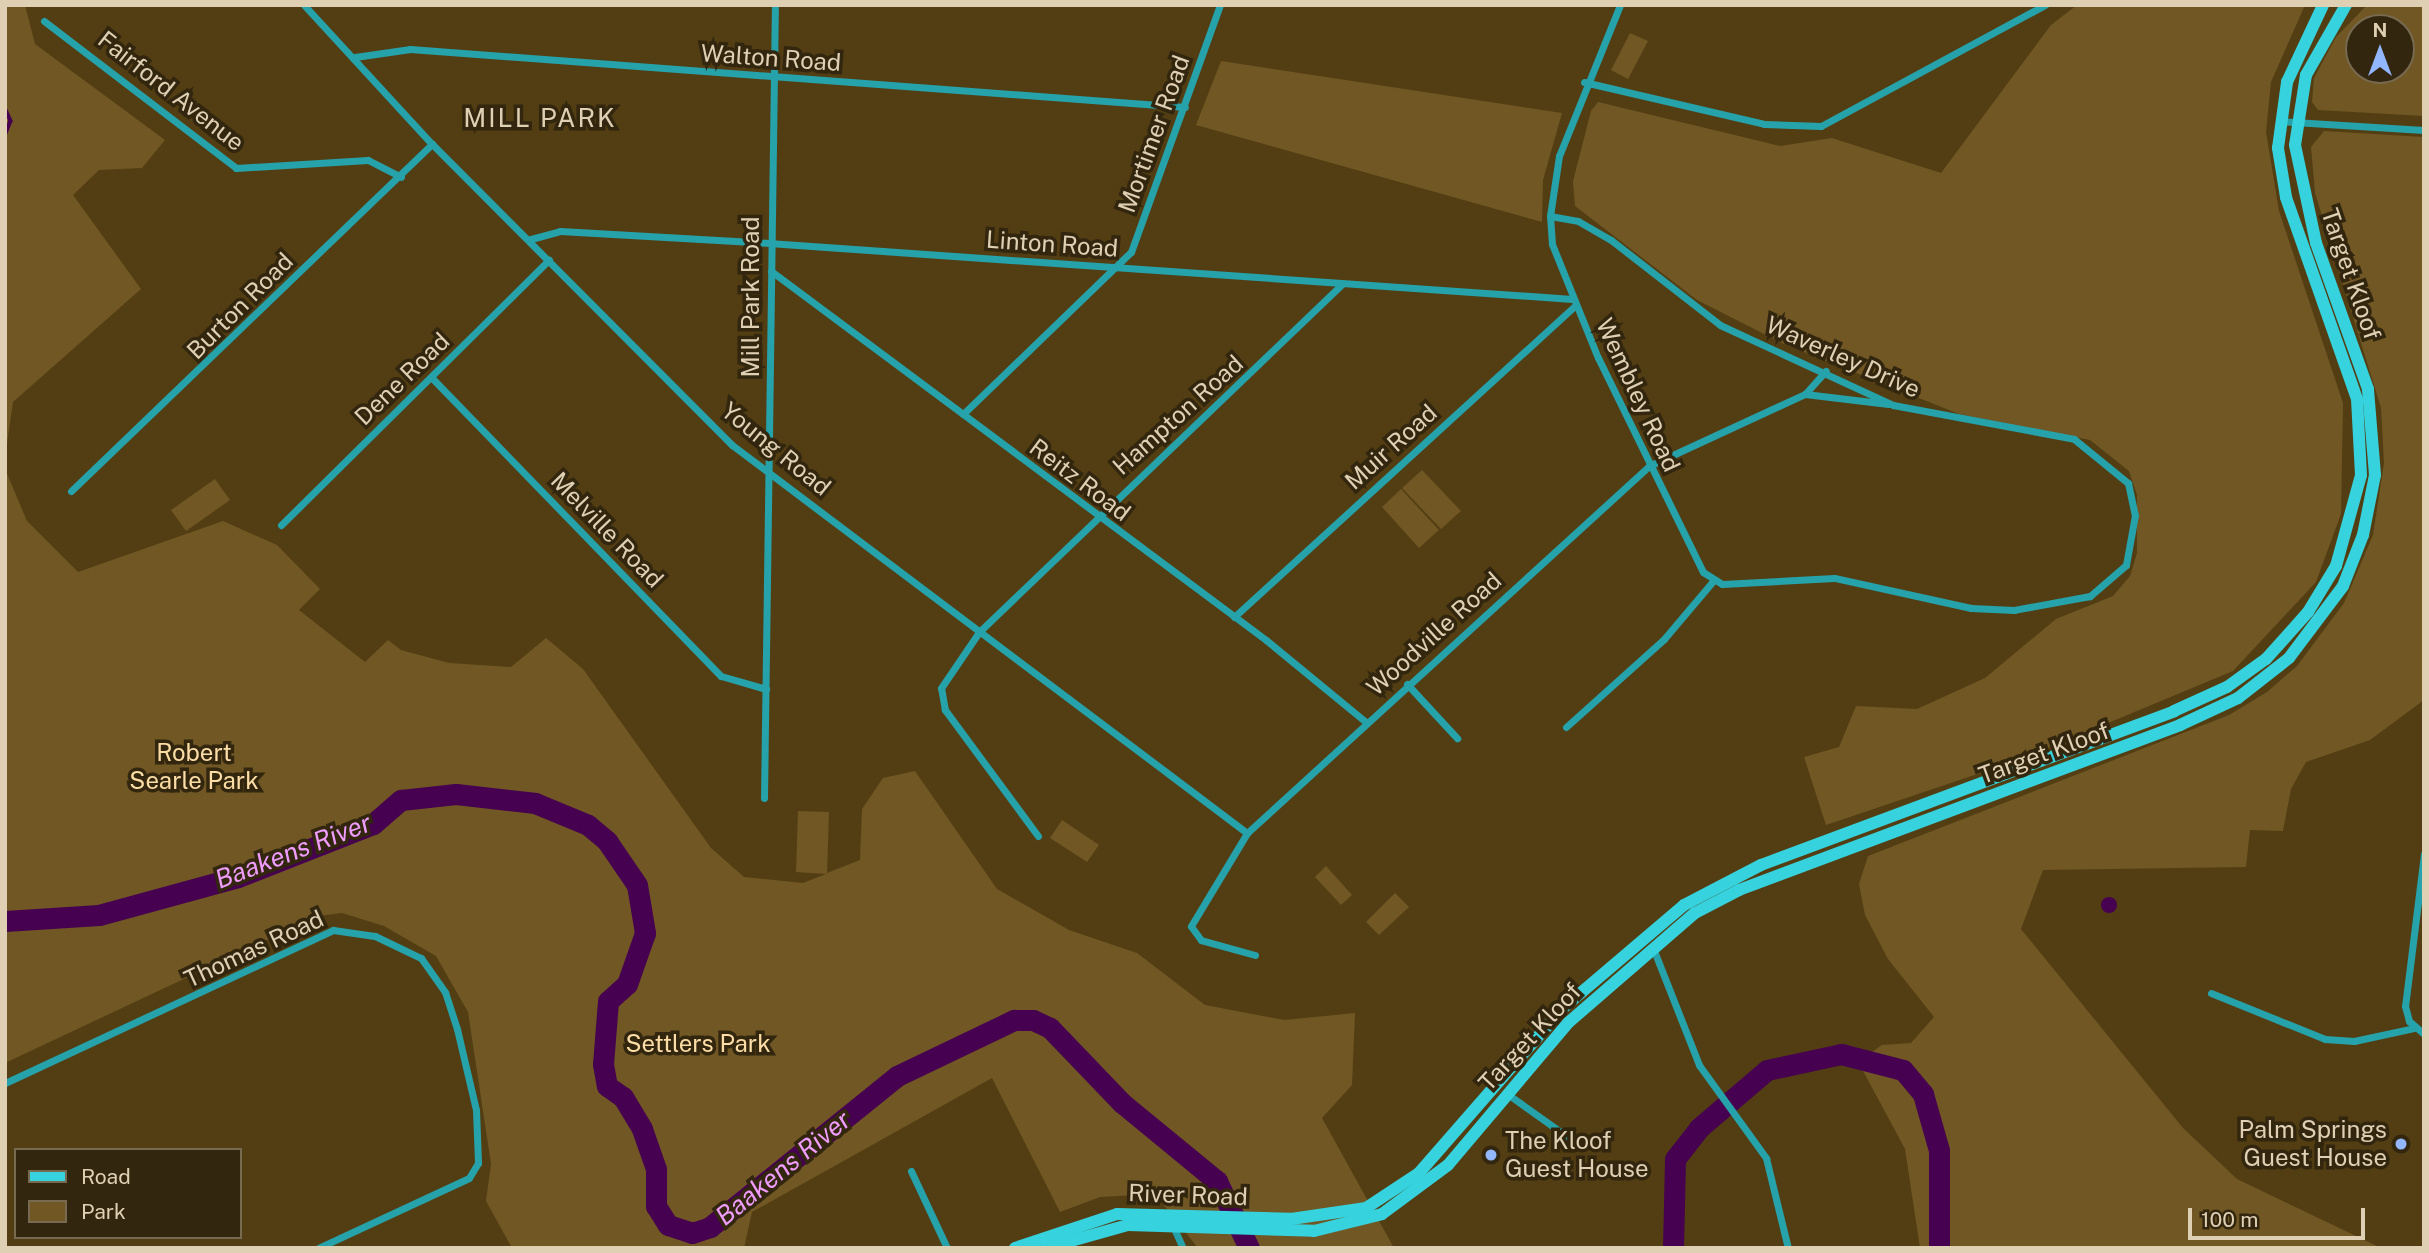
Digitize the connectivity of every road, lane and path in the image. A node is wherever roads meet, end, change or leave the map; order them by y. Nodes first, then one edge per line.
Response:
1 (304, 5) edge
2 (775, 5) edge
3 (1220, 5) edge
4 (1620, 5) edge
5 (2045, 5) edge
6 (2323, 5) edge
7 (2346, 5) edge
8 (44, 21) dead end
9 (355, 57) junction
10 (773, 78) junction
11 (1584, 82) junction
12 (1185, 107) junction
13 (2279, 121) junction
14 (2295, 122) junction
15 (2424, 130) edge
16 (432, 144) junction
17 (401, 177) junction
18 (1550, 216) junction
19 (531, 239) junction
20 (771, 243) junction
21 (549, 260) junction
22 (1120, 268) junction
23 (771, 271) junction
24 (1342, 284) junction
25 (1574, 302) junction
26 (1826, 371) junction
27 (432, 378) junction
28 (1805, 394) junction
29 (1893, 405) junction
30 (963, 414) junction
31 (1650, 466) junction
32 (769, 471) junction
33 (71, 491) dead end
34 (1095, 517) junction
35 (281, 525) dead end
36 (1713, 581) junction
37 (1234, 617) junction
38 (979, 632) junction
39 (1407, 684) junction
40 (766, 689) junction
41 (1366, 722) junction
42 (1566, 727) dead end
43 (1457, 738) dead end
44 (764, 798) dead end
45 (1247, 834) junction
46 (1038, 836) dead end
47 (1815, 845) junction
48 (2424, 854) edge
49 (1821, 859) junction
50 (2422, 899) edge
51 (1649, 938) junction
52 (1255, 955) dead end
53 (2211, 993) dead end
54 (2414, 1028) junction
55 (2424, 1034) edge
56 (5, 1083) edge
57 (1505, 1093) junction
58 (1568, 1137) dead end
59 (911, 1171) dead end
60 (1367, 1214) junction
61 (1176, 1222) junction
62 (318, 1248) edge
63 (947, 1248) edge
64 (1015, 1248) edge
65 (1046, 1248) edge
66 (1183, 1248) edge
67 (1788, 1248) edge

1 - 9 street, Young Road
2 - 10 street, Mill Park Road
3 - 12 street, Mortimer Road
4 - 11 street, Wembley Road
5 - 11 street
6 - 13 main road
7 - 14 main road
8 - 17 street, Fairford Avenue
9 - 10 street, Walton Road
9 - 16 street, Young Road
10 - 12 street, Walton Road
10 - 20 street, Mill Park Road
11 - 18 street, Wembley Road
12 - 22 street, Mortimer Road
13 - 14 street
13 - 47 main road, Target Kloof
14 - 15 street
14 - 49 main road, Target Kloof
16 - 17 street, Burton Road
16 - 19 street, Young Road
17 - 33 street, Burton Road
18 - 25 street, Wembley Road
18 - 26 street, Waverley Drive
19 - 20 street, Linton Road
19 - 21 street, Young Road
20 - 22 street, Linton Road
20 - 23 street, Mill Park Road
21 - 27 street, Dene Road
21 - 32 street, Young Road
22 - 24 street, Linton Road
22 - 30 street, Mortimer Road
23 - 30 street, Reitz Road
23 - 32 street, Mill Park Road
24 - 25 street, Linton Road
24 - 34 street, Hampton Road
25 - 31 street, Wembley Road
25 - 37 street, Muir Road
26 - 28 street
26 - 29 street, Waverley Drive
27 - 35 street, Dene Road
27 - 40 street, Melville Road
28 - 29 street
28 - 31 street, Woodville Road
29 - 36 street, Waverley Drive
30 - 34 street, Reitz Road
31 - 36 street, Wembley Road
31 - 39 street, Woodville Road
32 - 38 street, Young Road
32 - 40 street, Mill Park Road
34 - 37 street, Reitz Road
34 - 38 street, Hampton Road
36 - 42 street
37 - 41 street, Reitz Road
38 - 45 street, Young Road
38 - 46 street, Hampton Road
39 - 41 street, Woodville Road
39 - 43 street
40 - 44 street, Mill Park Road
41 - 45 street, Woodville Road
45 - 52 street, Woodville Road
47 - 49 main road
47 - 51 main road, Target Kloof
48 - 50 street
49 - 51 main road, Target Kloof
50 - 54 street
51 - 57 main road, Target Kloof
51 - 60 main road, Target Kloof
51 - 67 street
53 - 54 street
54 - 55 street
56 - 62 street, Thomas Road
57 - 58 street
57 - 60 main road, Target Kloof
59 - 63 street
60 - 61 main road, River Road
61 - 64 main road, River Road
61 - 65 main road, River Road
61 - 66 street

